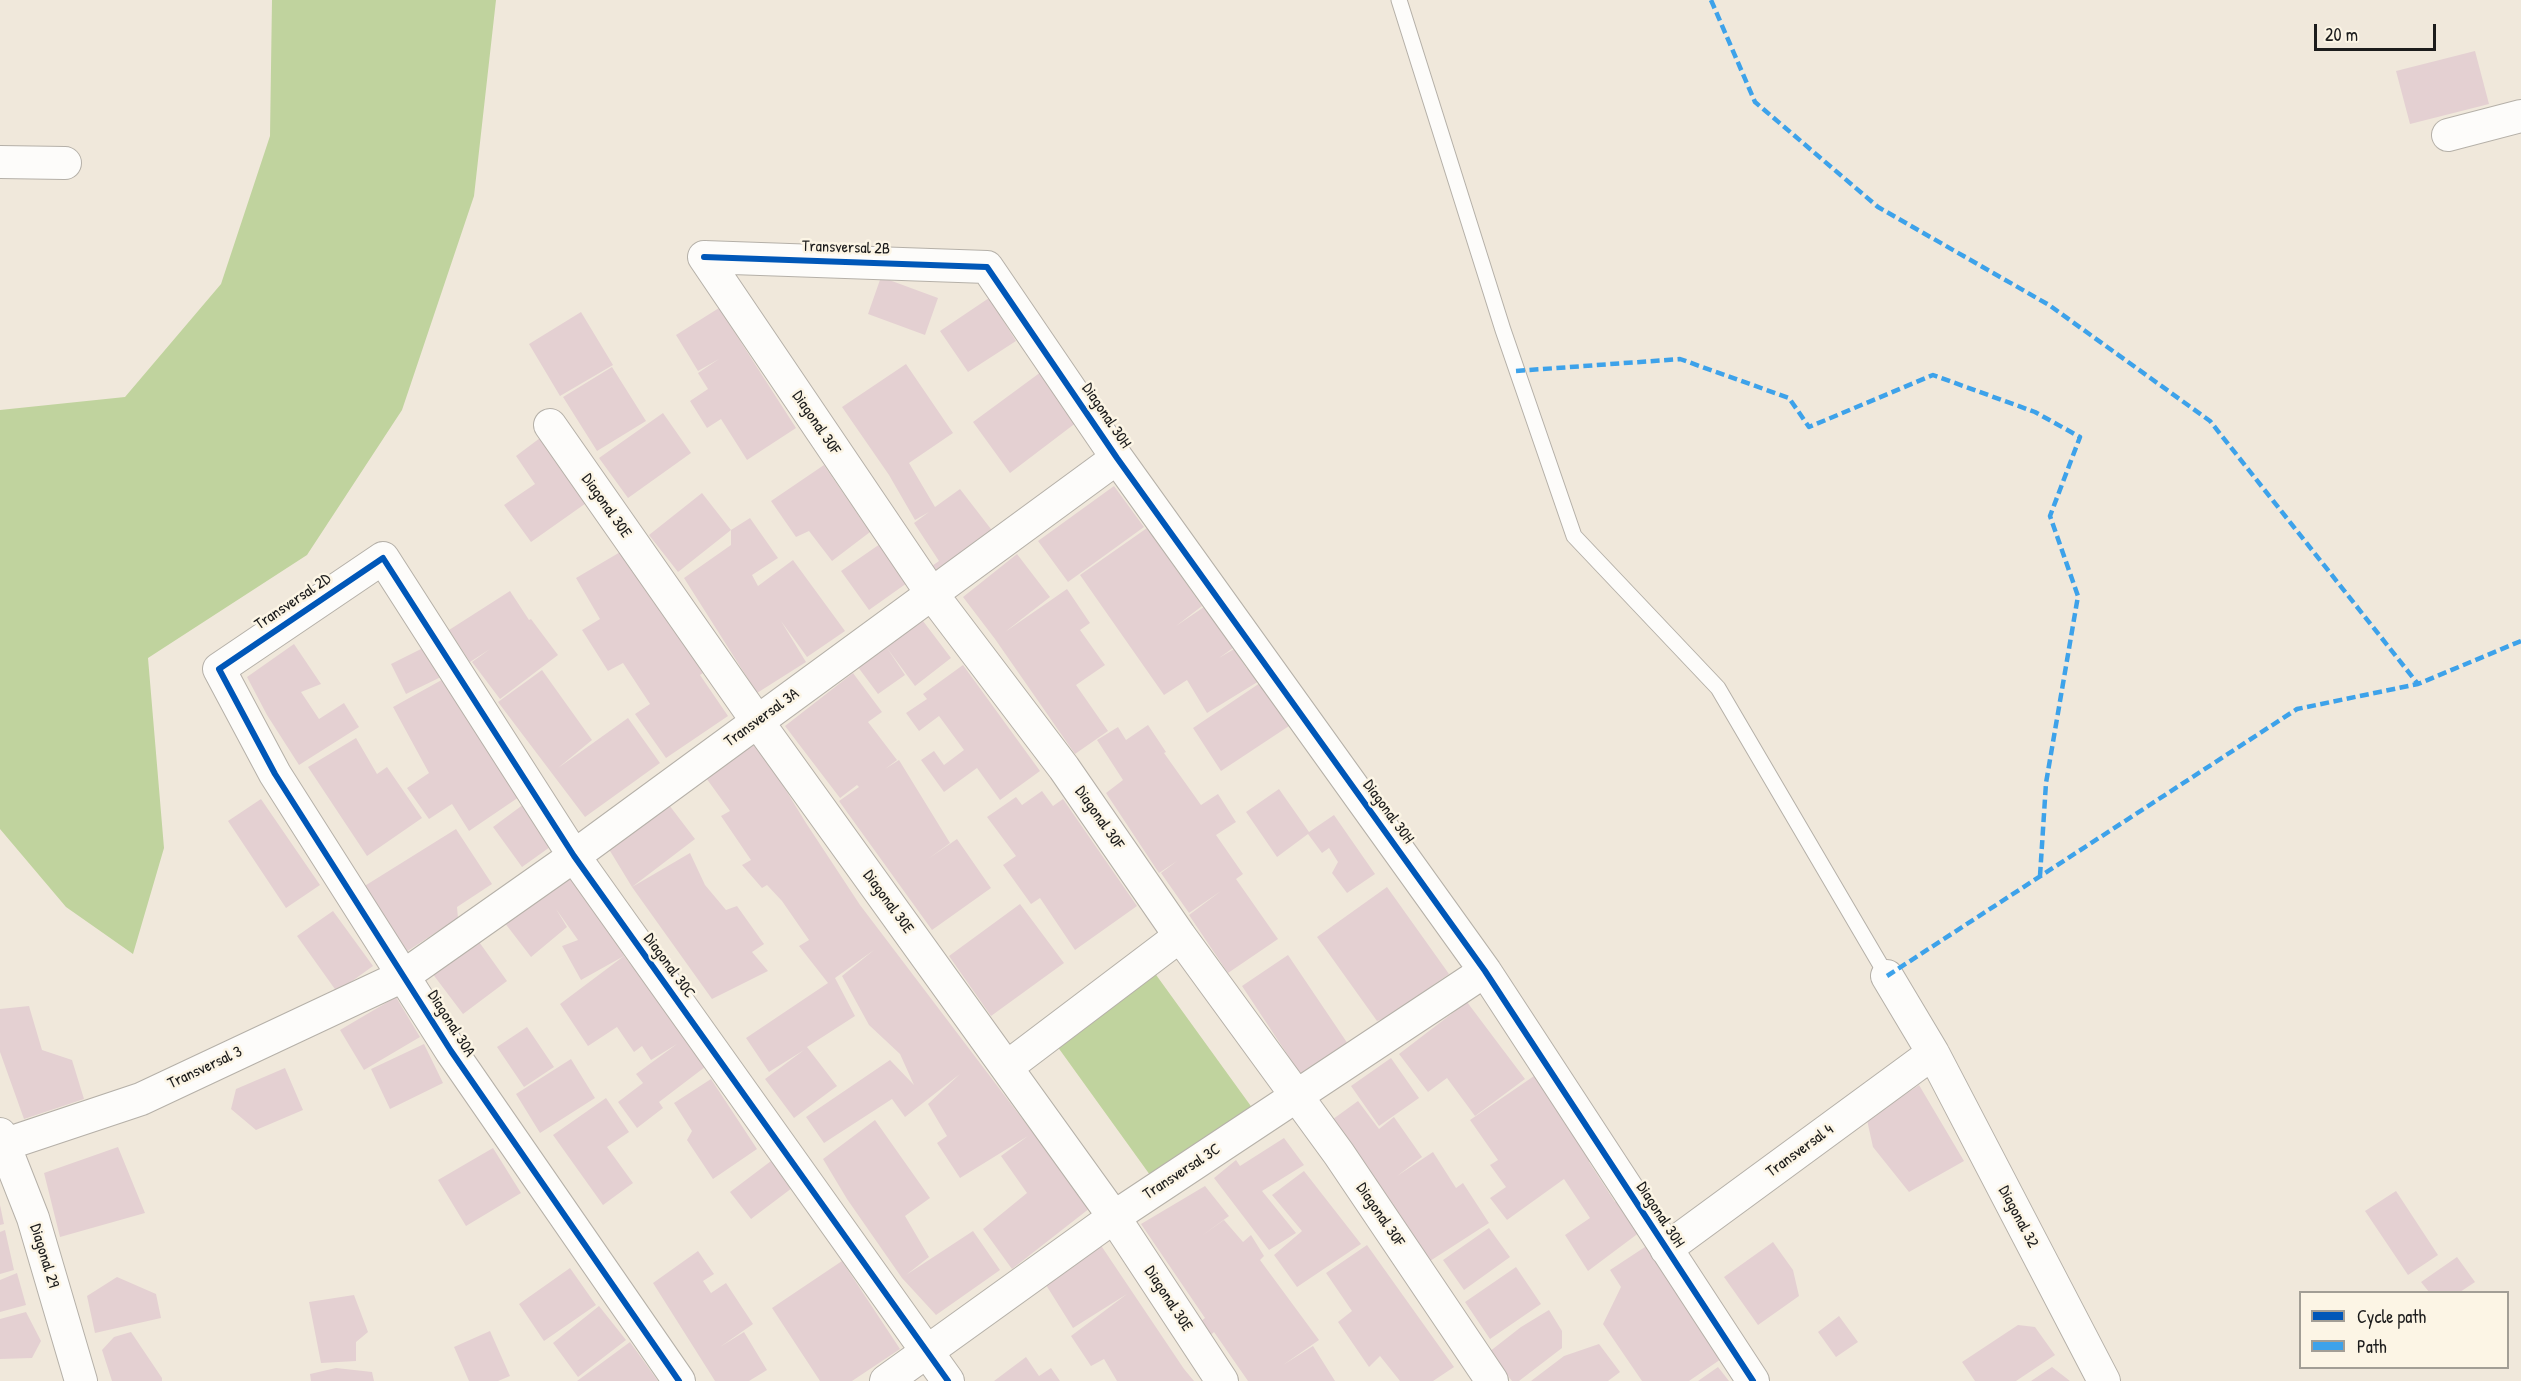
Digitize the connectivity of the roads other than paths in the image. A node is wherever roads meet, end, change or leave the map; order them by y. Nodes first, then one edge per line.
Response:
1 (1400, 0) edge
2 (2521, 116) edge
3 (2448, 135) dead end
4 (0, 162) edge
5 (65, 163) dead end
6 (704, 256) joint
7 (987, 267) joint
8 (550, 425) dead end
9 (1118, 458) junction
10 (383, 558) joint
11 (932, 594) junction
12 (219, 669) joint
13 (757, 721) junction
14 (574, 856) junction
15 (1180, 936) junction
16 (1485, 971) junction
17 (405, 975) junction
18 (1887, 976) joint
19 (1933, 1053) junction
20 (1008, 1066) junction
21 (1296, 1097) junction
22 (1, 1141) edge
23 (1114, 1217) junction
24 (1666, 1249) junction
25 (927, 1351) junction
26 (81, 1381) edge
27 (679, 1381) edge
28 (886, 1381) edge
29 (948, 1381) edge
30 (1222, 1381) edge
31 (1492, 1381) edge
32 (1753, 1381) edge
33 (2104, 1381) edge

1 - 18 lane
2 - 3 street
4 - 5 street
6 - 7 street, Transversal 2B
6 - 11 street, Diagonal 30F
7 - 9 street, Diagonal 30H
8 - 13 street, Diagonal 30E
9 - 11 street, Transversal 3A
9 - 16 street, Diagonal 30H
10 - 12 street, Transversal 2D
10 - 14 street, Diagonal 30C
11 - 13 street, Transversal 3A
11 - 15 street, Diagonal 30F
12 - 17 street, Diagonal 30A
13 - 14 street, Transversal 3A
13 - 20 street, Diagonal 30E
14 - 17 street, Transversal 3A
14 - 25 street, Diagonal 30C
15 - 20 street
15 - 21 street, Diagonal 30F
16 - 21 street, Transversal 3C
16 - 24 street, Diagonal 30H
17 - 22 street, Transversal 3
17 - 27 street, Diagonal 30A
18 - 19 street, Diagonal 32
19 - 24 street, Transversal 4
19 - 33 street, Diagonal 32
20 - 23 street, Diagonal 30E
21 - 23 street, Transversal 3C
21 - 31 street, Diagonal 30F
22 - 26 street, Diagonal 29
23 - 25 street, Transversal 3C
23 - 30 street, Diagonal 30E
24 - 32 street, Diagonal 30H
25 - 28 street, Transversal 3C
25 - 29 street, Diagonal 30C

